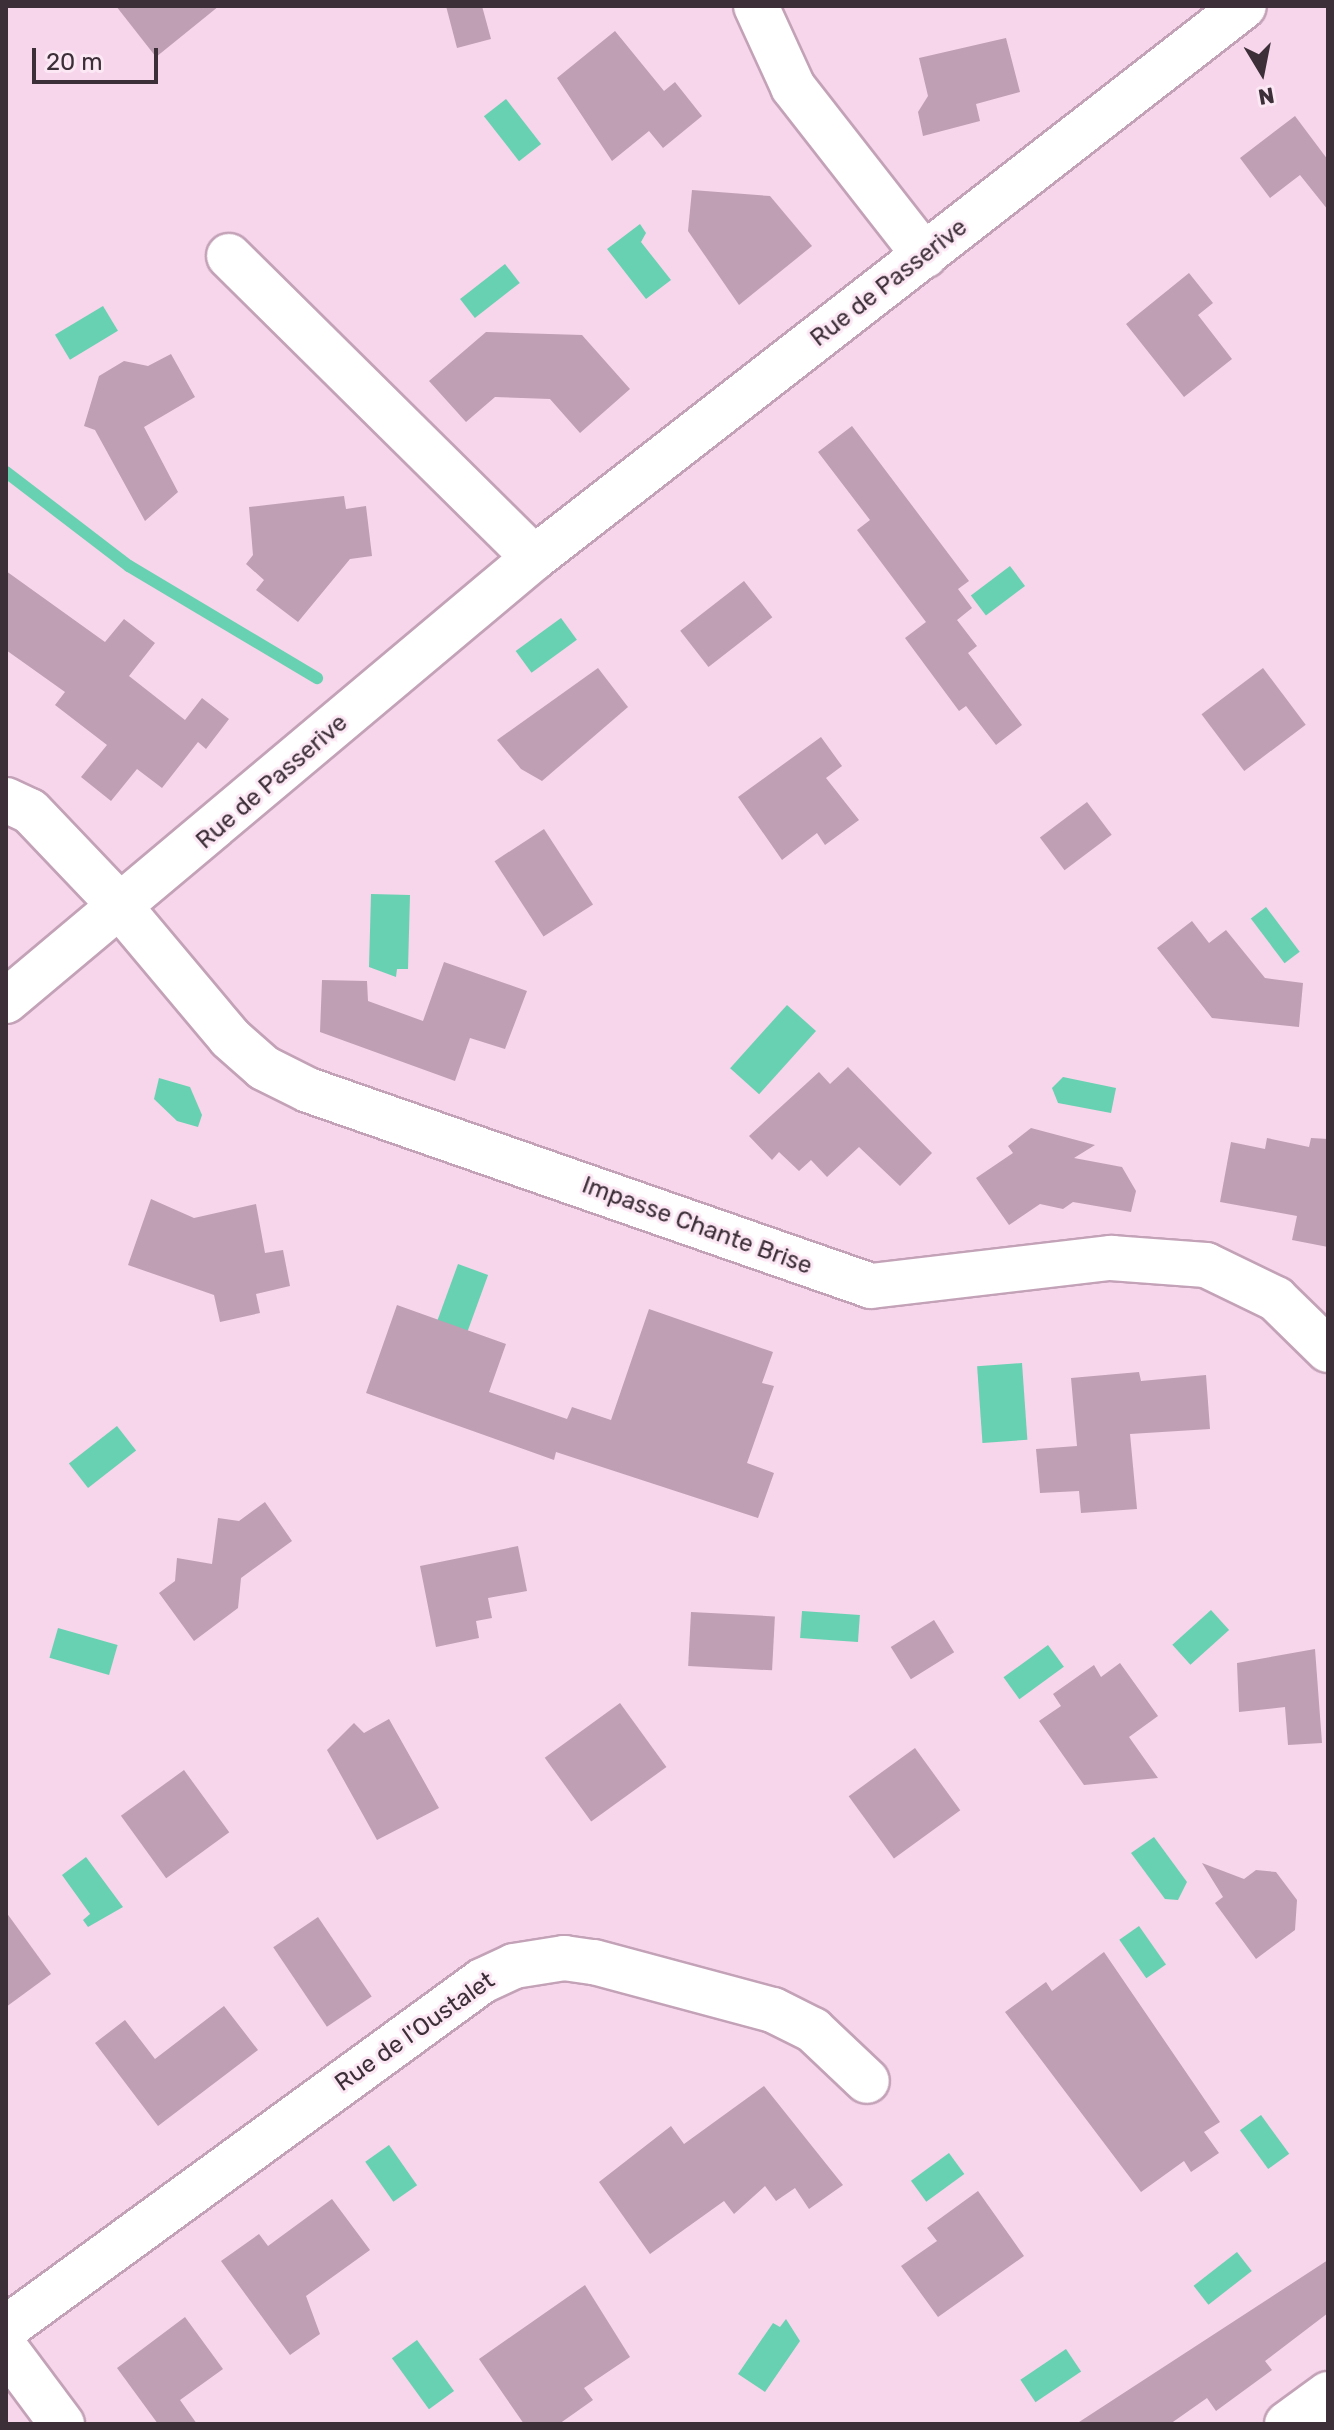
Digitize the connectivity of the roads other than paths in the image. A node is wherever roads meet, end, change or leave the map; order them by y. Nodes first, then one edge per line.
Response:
1 (756, 6) edge
2 (1244, 6) edge
3 (229, 256) dead end
4 (925, 256) junction
5 (534, 558) junction
6 (6, 800) edge
7 (123, 910) junction
8 (6, 1001) edge
9 (1328, 1350) edge
10 (867, 2081) dead end
11 (6, 2328) edge
12 (6, 2349) edge
13 (1328, 2394) edge
14 (62, 2424) edge
15 (1287, 2424) edge

1 - 4 street
2 - 4 street, Rue de Passerive
3 - 5 street
4 - 5 street, Rue de Passerive
5 - 7 street, Rue de Passerive
6 - 7 street, Impasse Chante Brise
7 - 8 street, Rue de Passerive
7 - 9 street, Impasse Chante Brise
10 - 11 street, Rue de l'Oustalet
12 - 14 street
13 - 15 street

